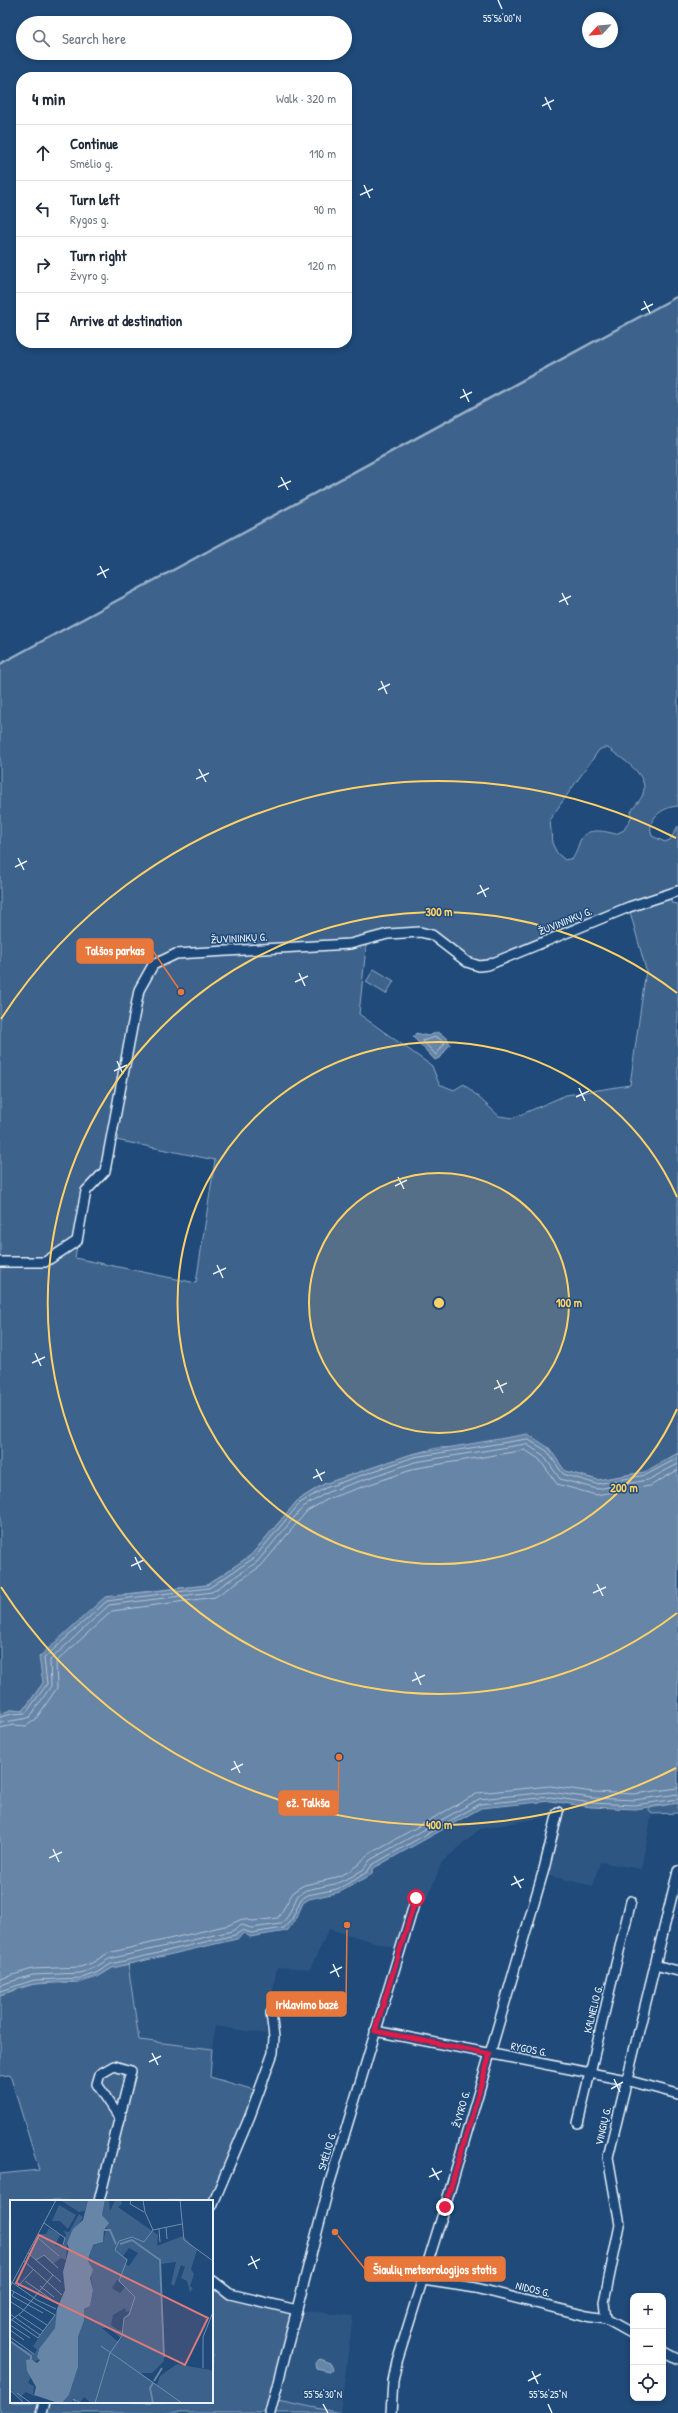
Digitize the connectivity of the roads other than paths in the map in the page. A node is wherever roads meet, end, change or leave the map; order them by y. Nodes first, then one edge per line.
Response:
1 (678, 891) edge
2 (0, 1262) edge
3 (558, 1812) dead end
4 (678, 1871) edge
5 (675, 1896) edge
6 (416, 1898) dead end
7 (631, 1901) dead end
8 (655, 1965) junction
9 (678, 1971) edge
10 (271, 2013) dead end
11 (375, 2031) junction
12 (490, 2054) junction
13 (590, 2073) junction
14 (626, 2080) junction
15 (678, 2094) edge
16 (120, 2118) junction
17 (578, 2124) dead end
18 (99, 2200) edge
19 (213, 2204) edge
20 (423, 2280) junction
21 (213, 2281) edge
22 (297, 2310) junction
23 (606, 2319) junction
24 (630, 2332) edge
25 (666, 2353) edge
26 (678, 2359) edge
27 (44, 2403) edge
28 (42, 2413) edge
29 (270, 2413) edge
30 (391, 2413) edge

1 - 2 street, ŽUVININKŲ G.
3 - 12 street, ŽVYRO G.
4 - 5 street, VINGIŲ G.
5 - 8 street, VINGIŲ G.
6 - 11 street, SMĖLIO G.
7 - 13 street, KALNELIO G.
8 - 9 street
8 - 14 street, VINGIŲ G.
10 - 19 street
11 - 12 street, RYGOS G.
11 - 22 street, SMĖLIO G.
12 - 13 street, RYGOS G.
12 - 20 street, ŽVYRO G.
13 - 14 street, RYGOS G.
13 - 17 street, KALNELIO G.
14 - 15 street, RYGOS G.
14 - 23 street, VINGIŲ G.
16 - 16 street
16 - 18 street
20 - 23 street, NIDOS G.
20 - 30 street, ŽVYRO G.
21 - 22 street
22 - 29 street, SMĖLIO G.
23 - 24 street, NIDOS G.
25 - 26 street
27 - 28 street

